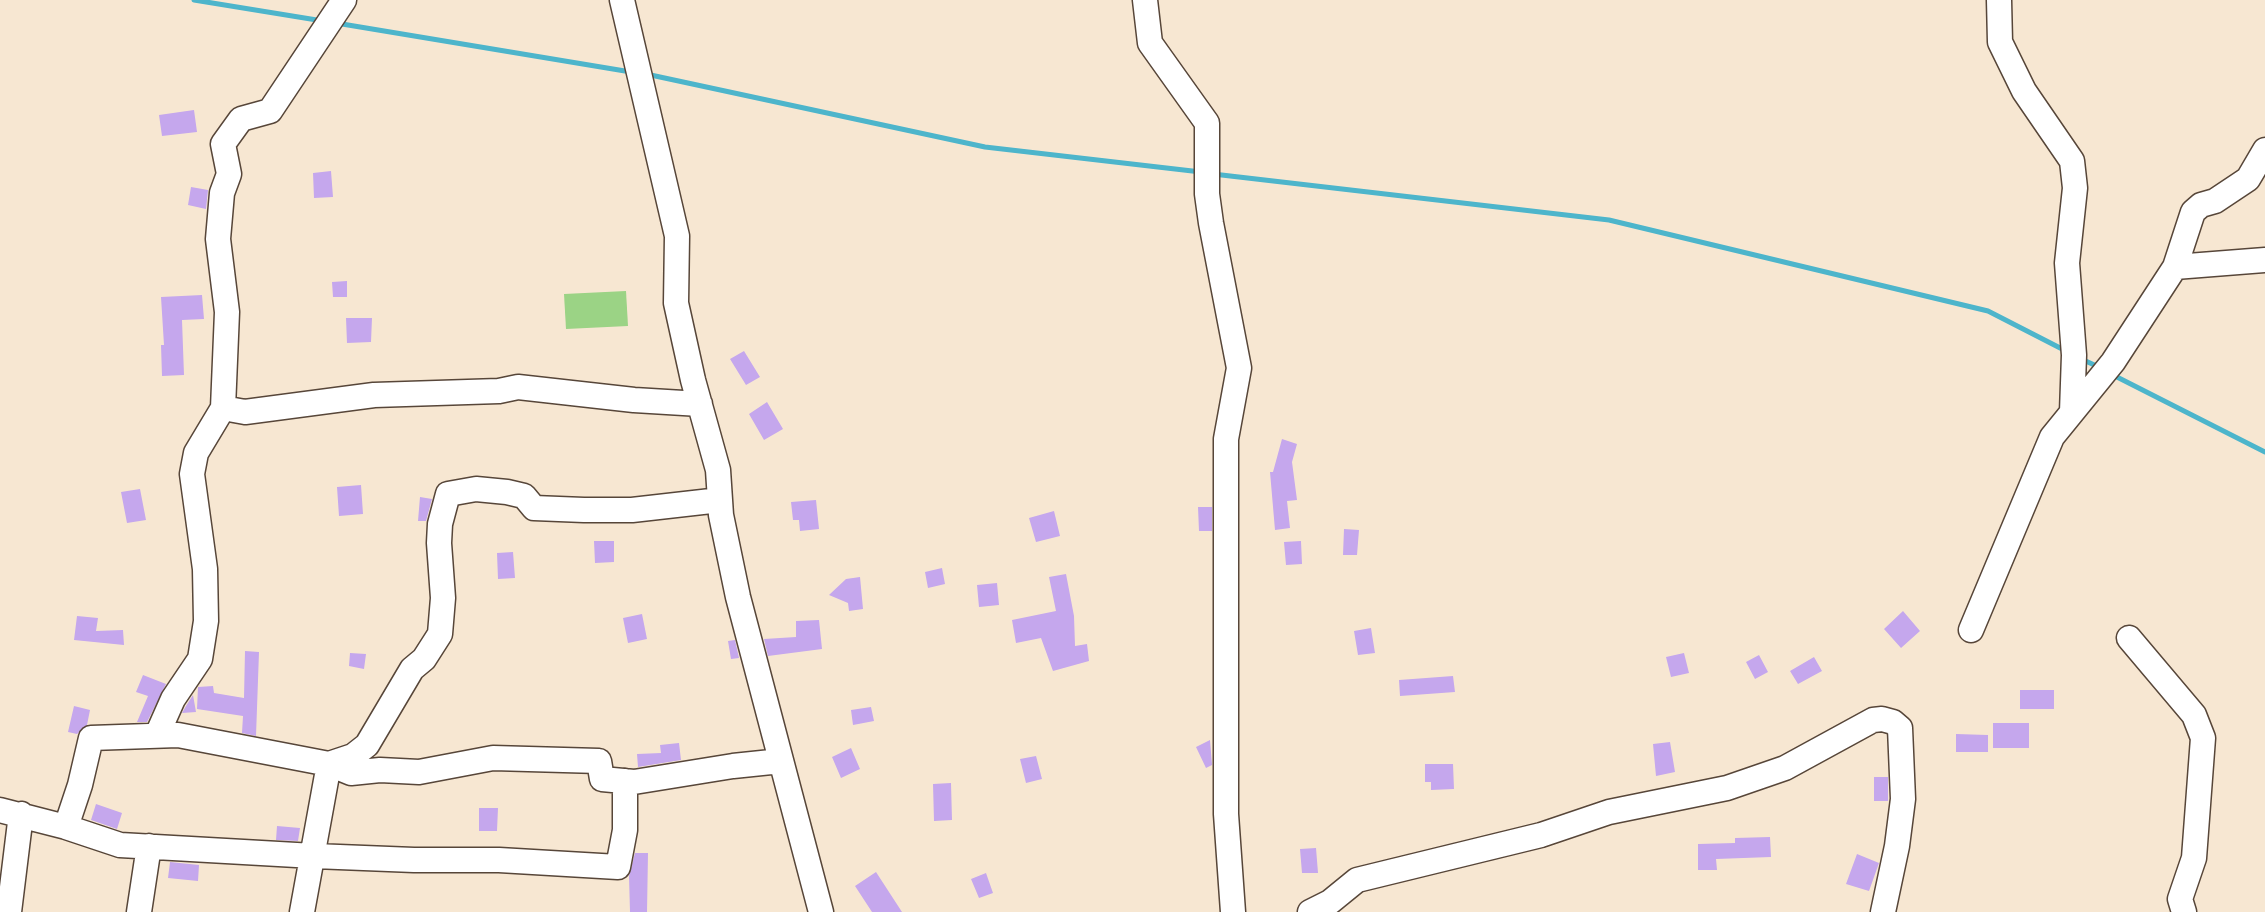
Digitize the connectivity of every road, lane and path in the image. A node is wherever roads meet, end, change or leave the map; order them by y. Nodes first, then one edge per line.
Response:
1 (344, 0) edge
2 (622, 0) edge
3 (1145, 0) edge
4 (1999, 0) edge
5 (2265, 150) edge
6 (2265, 260) edge
7 (2175, 267) junction
8 (700, 404) junction
9 (223, 408) junction
10 (2072, 412) junction
11 (720, 500) junction
12 (1971, 630) dead end
13 (2129, 638) dead end
14 (157, 735) junction
15 (782, 761) junction
16 (329, 764) junction
17 (626, 782) junction
18 (11, 812) edge
19 (66, 827) junction
20 (149, 846) junction
21 (314, 856) junction
22 (9, 912) edge
23 (139, 912) edge
24 (302, 912) edge
25 (821, 912) edge
26 (1233, 912) edge
27 (1310, 912) edge
28 (1883, 912) edge
29 (2184, 912) edge

1 - 9 street
2 - 8 street
3 - 26 street
4 - 10 street
5 - 7 street
6 - 7 street
7 - 10 street
8 - 9 street
8 - 11 street
9 - 14 street
10 - 12 street
11 - 15 street
11 - 16 street
13 - 29 street
14 - 16 street
14 - 19 street
15 - 17 street
15 - 25 street
16 - 17 street
16 - 21 street
17 - 21 street
18 - 19 street
18 - 22 street
19 - 20 street
20 - 21 street
20 - 23 street
21 - 24 street
27 - 28 street

